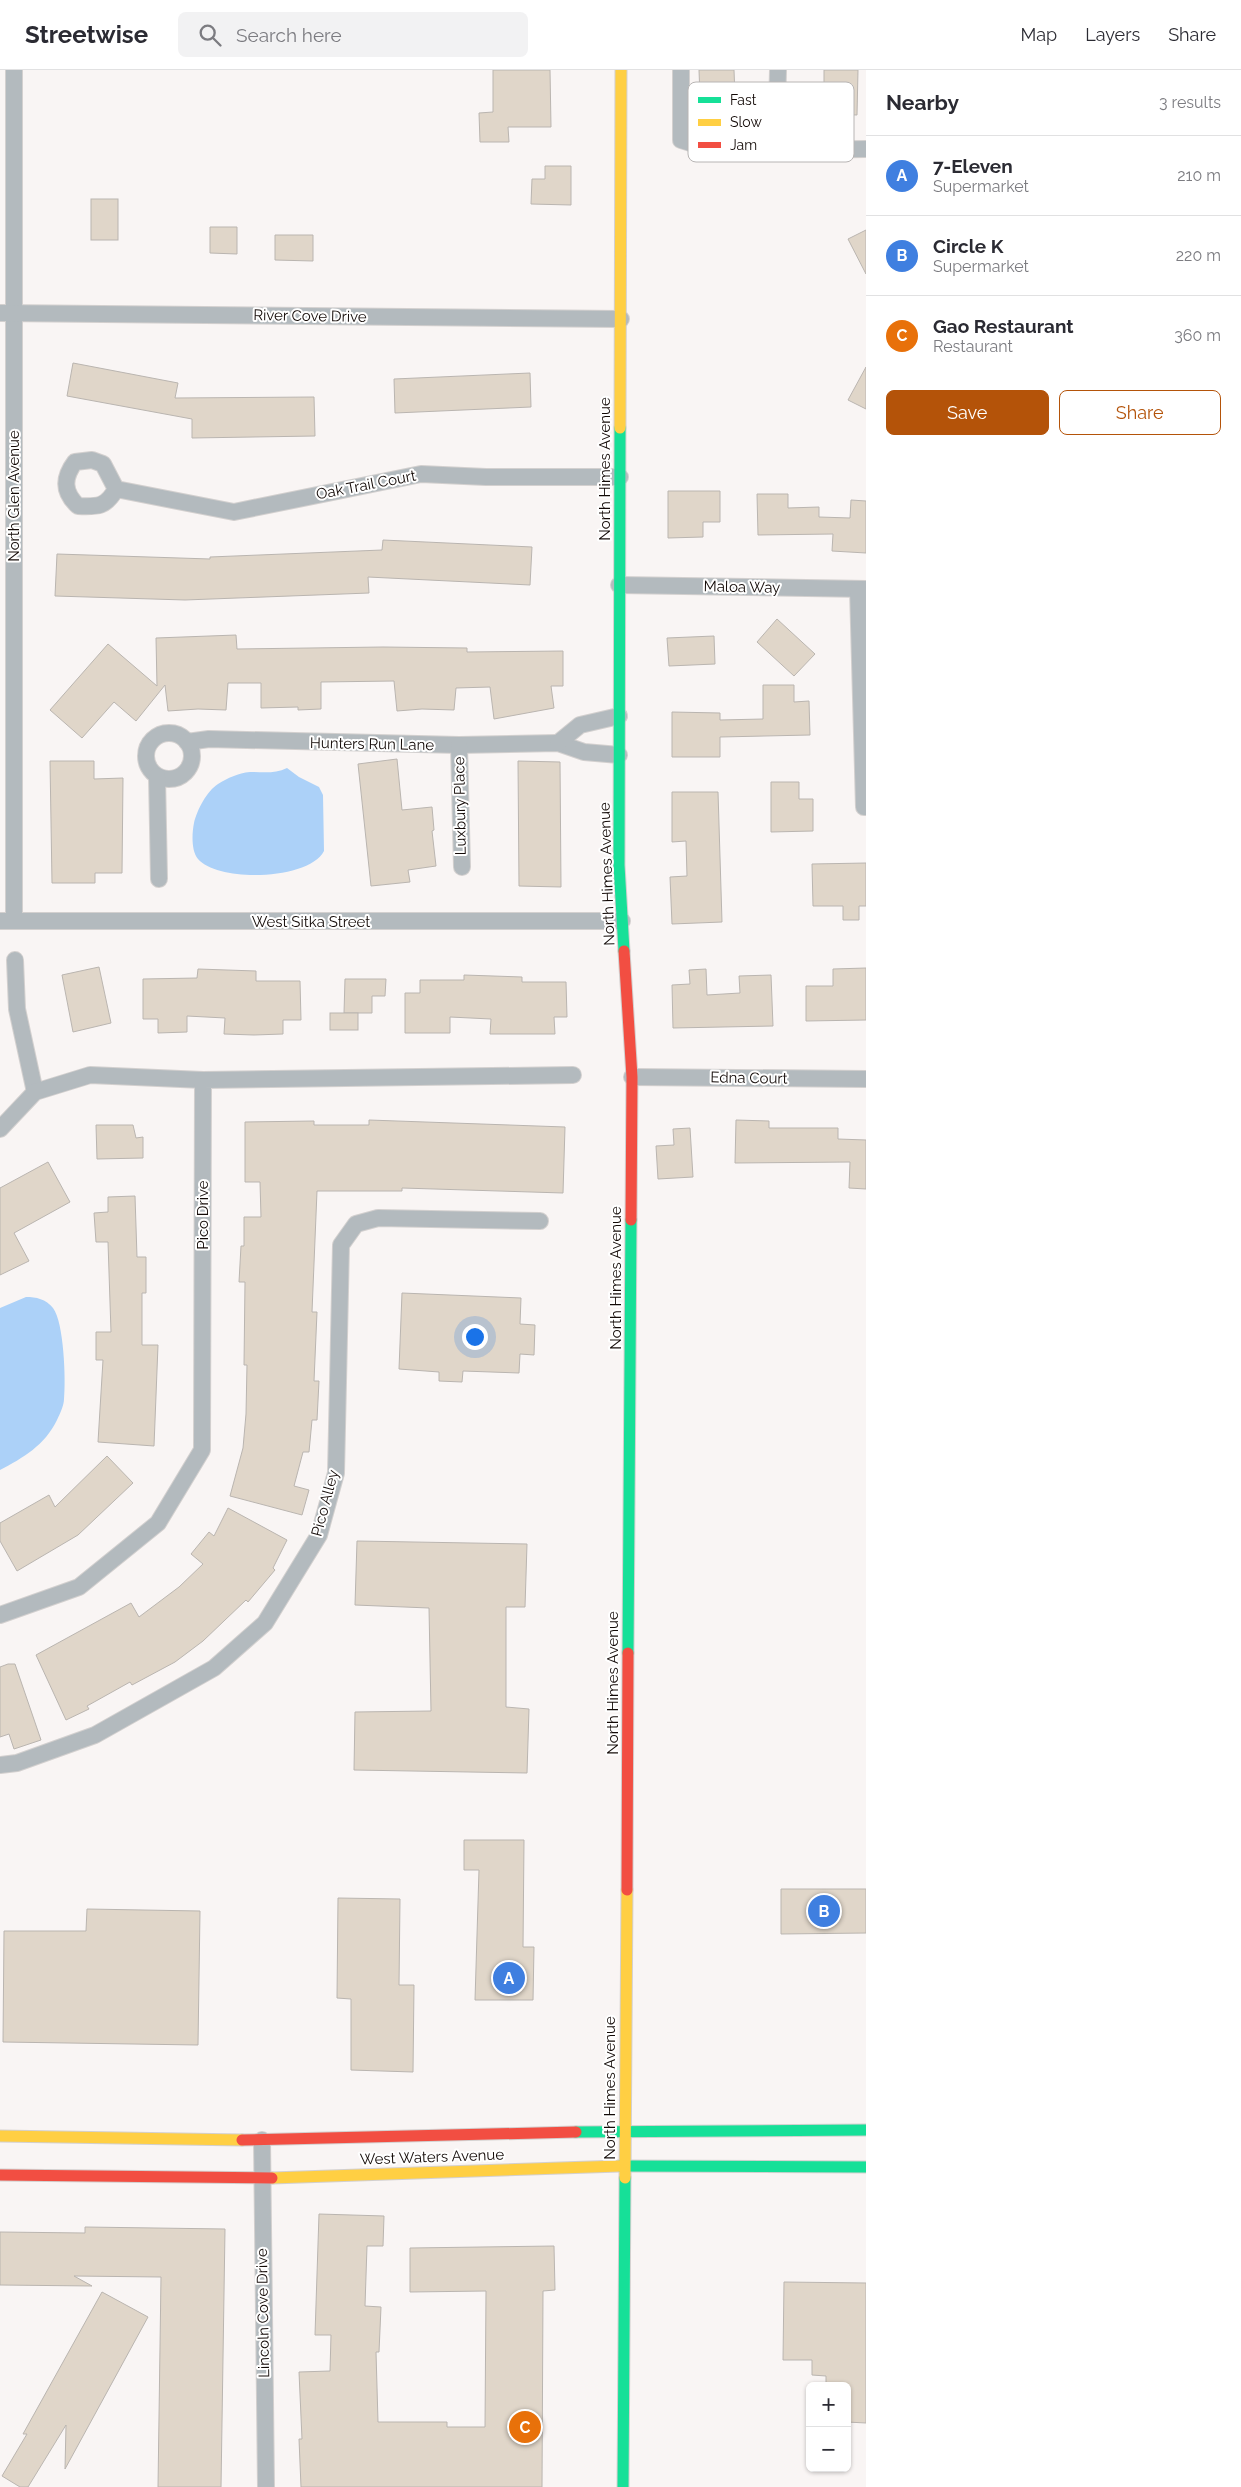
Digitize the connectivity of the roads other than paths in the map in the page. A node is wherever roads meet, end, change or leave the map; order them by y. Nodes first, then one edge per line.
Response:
1 (14, 70) edge
2 (621, 70) edge
3 (681, 70) edge
4 (688, 142) edge
5 (7, 313) edge
6 (621, 319) junction
7 (620, 477) junction
8 (116, 489) dead end
9 (619, 585) junction
10 (862, 589) edge
11 (619, 716) junction
12 (187, 742) junction
13 (558, 743) junction
14 (459, 745) junction
15 (619, 755) junction
16 (157, 776) junction
17 (7, 785) edge
18 (866, 807) edge
19 (6, 819) edge
20 (462, 866) dead end
21 (158, 878) dead end
22 (7, 921) edge
23 (622, 922) junction
24 (15, 960) dead end
25 (573, 1075) dead end
26 (632, 1077) junction
27 (866, 1079) edge
28 (203, 1080) junction
29 (35, 1092) junction
30 (0, 1129) edge
31 (540, 1221) dead end
32 (0, 1615) edge
33 (0, 1765) edge
34 (866, 2130) edge
35 (625, 2131) junction
36 (0, 2136) edge
37 (262, 2140) junction
38 (625, 2166) junction
39 (866, 2166) edge
40 (0, 2175) edge
41 (262, 2178) junction
42 (266, 2487) edge
43 (623, 2487) edge

1 - 5 street, North Glen Avenue
2 - 6 street, North Himes Avenue
3 - 4 street
5 - 6 street, River Cove Drive
5 - 17 street, North Glen Avenue
6 - 7 street, North Himes Avenue
7 - 8 street, Oak Trail Court
7 - 9 street, North Himes Avenue
9 - 10 street, Maloa Way
9 - 11 street, North Himes Avenue
10 - 18 street
11 - 13 street
11 - 15 street, North Himes Avenue
12 - 14 street, Hunters Run Lane
12 - 16 street
12 - 16 street, Hunters Run Lane
13 - 14 street, Hunters Run Lane
13 - 15 street, Hunters Run Lane
14 - 20 street, Luxbury Place
15 - 23 street, North Himes Avenue
16 - 21 street, Hunters Run Lane
17 - 19 street, North Glen Avenue
19 - 22 street, North Glen Avenue
22 - 23 street, West Sitka Street
23 - 26 street, North Himes Avenue
24 - 29 street
25 - 28 street
26 - 27 street, Edna Court
26 - 35 street, North Himes Avenue
28 - 29 street
28 - 32 street, Pico Drive
29 - 30 street
31 - 33 street, Pico Alley
34 - 35 street, West Waters Avenue
35 - 37 street, West Waters Avenue
35 - 38 street, North Himes Avenue
36 - 37 street, West Waters Avenue
37 - 41 street, Lincoln Cove Drive
38 - 39 street, West Waters Avenue
38 - 41 street, West Waters Avenue
38 - 43 street, North Himes Avenue
40 - 41 street, West Waters Avenue
41 - 42 street, Lincoln Cove Drive

